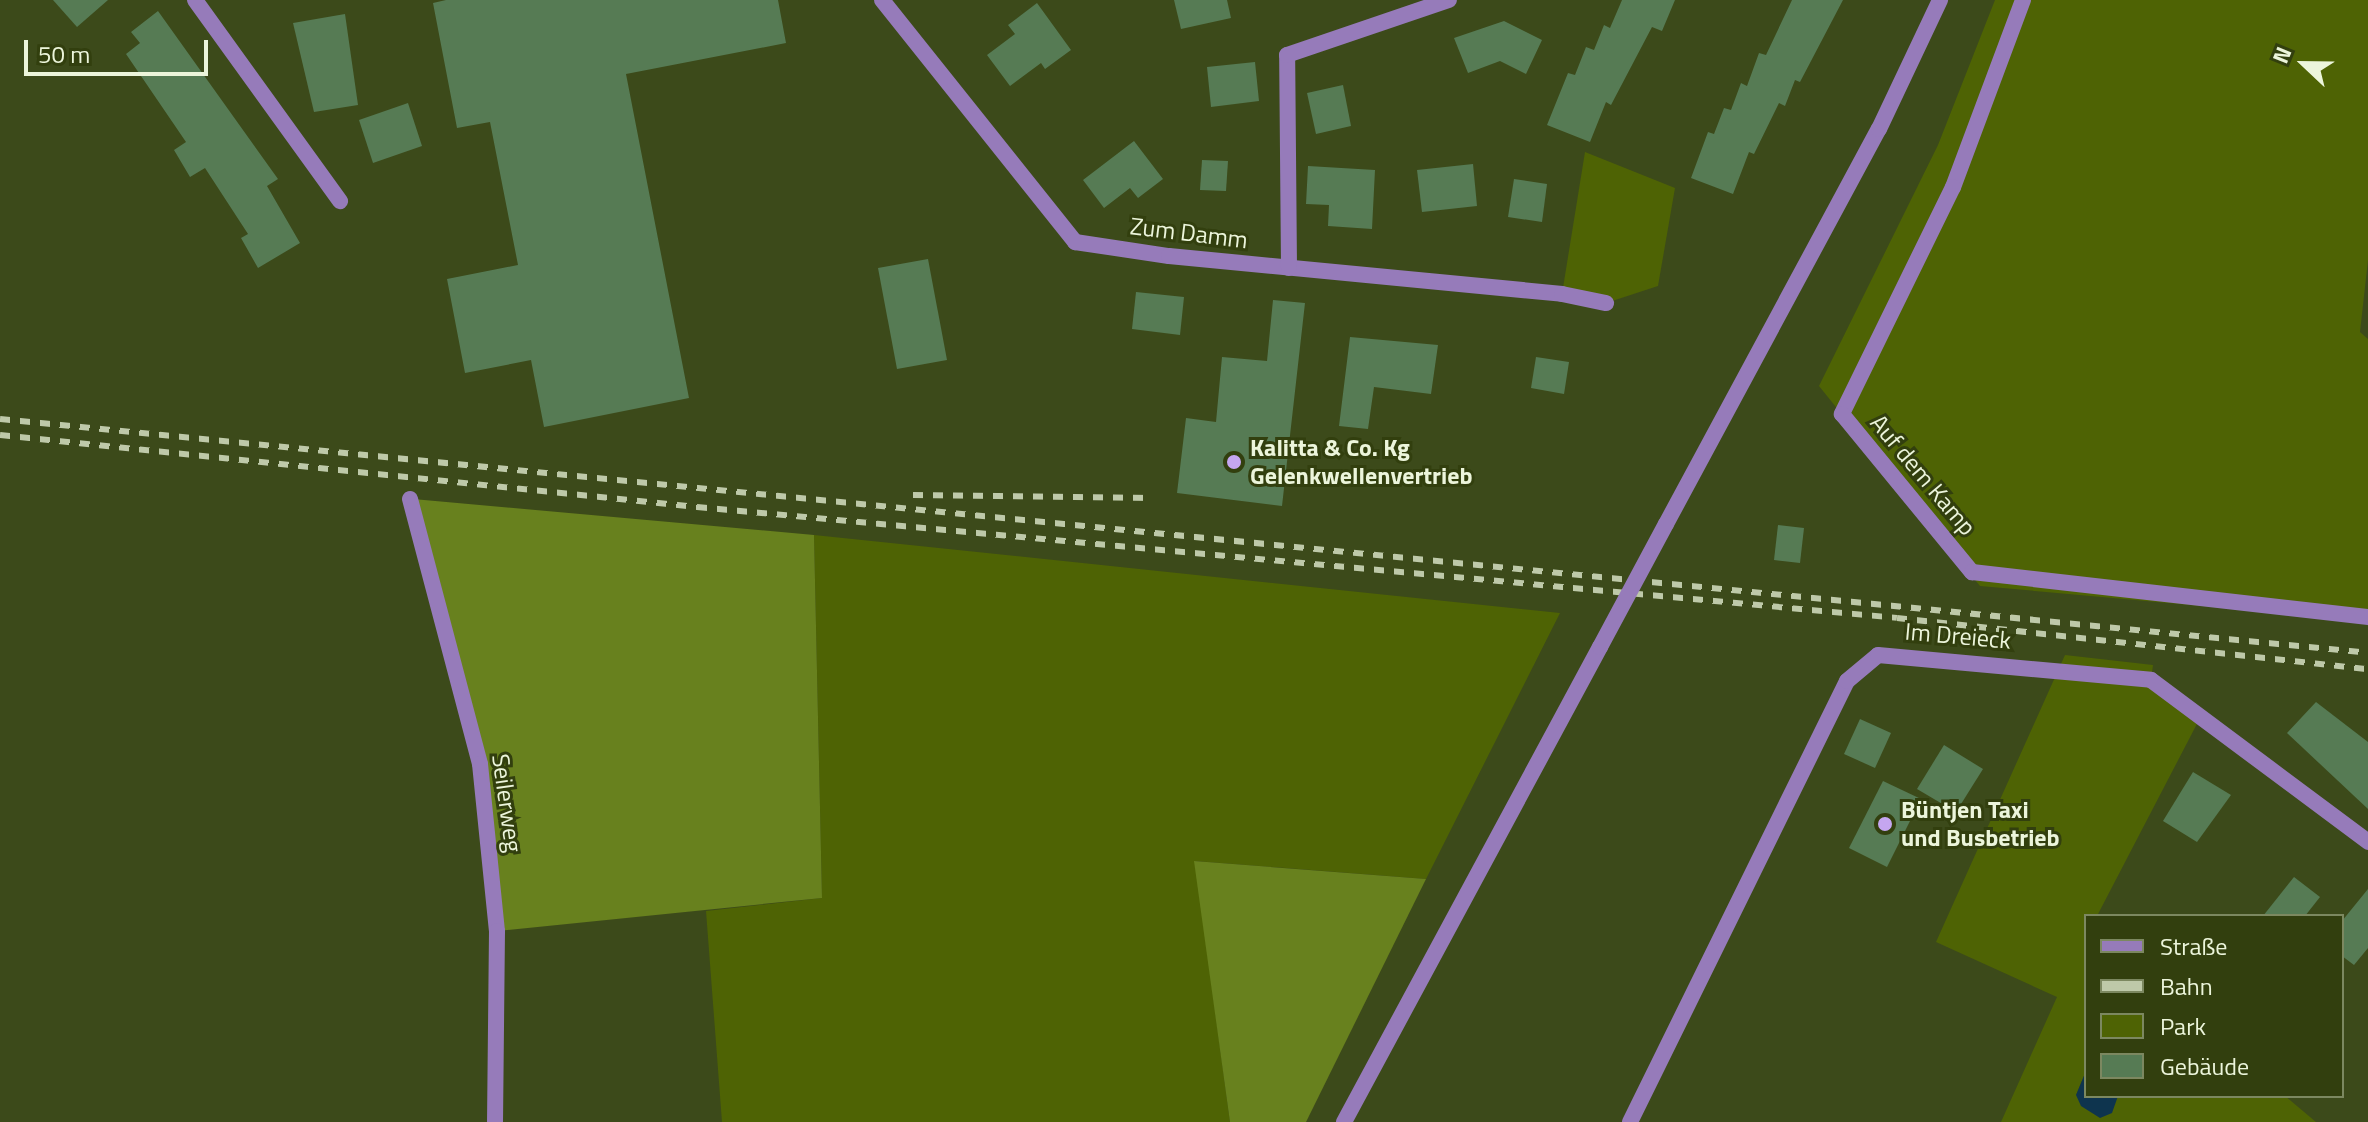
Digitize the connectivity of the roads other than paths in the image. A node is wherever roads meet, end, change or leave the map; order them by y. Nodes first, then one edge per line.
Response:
1 (195, 0) edge
2 (882, 0) edge
3 (1449, 0) edge
4 (1940, 0) edge
5 (2023, 0) edge
6 (340, 201) dead end
7 (1289, 268) junction
8 (1606, 303) dead end
9 (410, 499) dead end
10 (2368, 617) edge
11 (2368, 842) edge
12 (495, 1122) edge
13 (1344, 1122) edge
14 (1630, 1122) edge

1 - 6 street
2 - 7 street, Zum Damm
3 - 7 street
4 - 13 street, bridge
5 - 10 street, Auf dem Kamp
7 - 8 street, Zum Damm
9 - 12 street, Seilerweg
11 - 14 street, Im Dreieck

